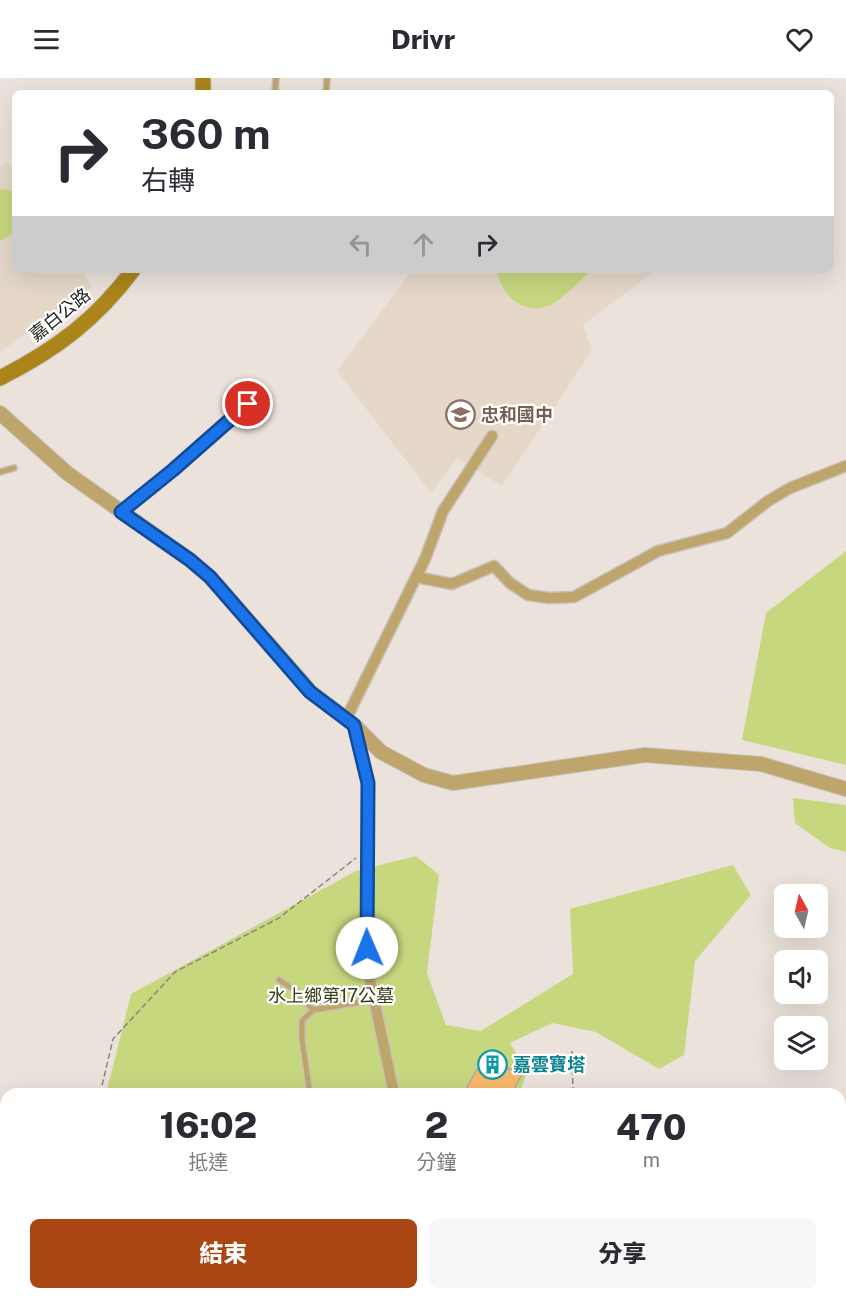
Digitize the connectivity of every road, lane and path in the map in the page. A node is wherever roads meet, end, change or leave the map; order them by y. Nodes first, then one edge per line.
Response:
1 (131, 273) edge
2 (0, 378) edge
3 (248, 404) dead end
4 (0, 413) edge
5 (492, 436) dead end
6 (846, 466) edge
7 (14, 468) dead end
8 (0, 472) edge
9 (121, 512) junction
10 (416, 577) junction
11 (350, 722) junction
12 (846, 789) edge
13 (367, 850) junction
14 (279, 980) dead end
15 (373, 1000) junction
16 (313, 1010) junction
17 (572, 1051) dead end
18 (101, 1088) edge
19 (309, 1088) edge
20 (393, 1088) edge
21 (573, 1088) edge

1 - 2 main road, 嘉白公路
3 - 9 street
4 - 9 street
5 - 10 street
6 - 10 street
7 - 8 lane
9 - 11 street
10 - 11 street
11 - 12 street
11 - 13 street
13 - 15 street
13 - 18 path
14 - 16 lane
15 - 16 lane
15 - 20 street
16 - 19 lane
17 - 21 path

